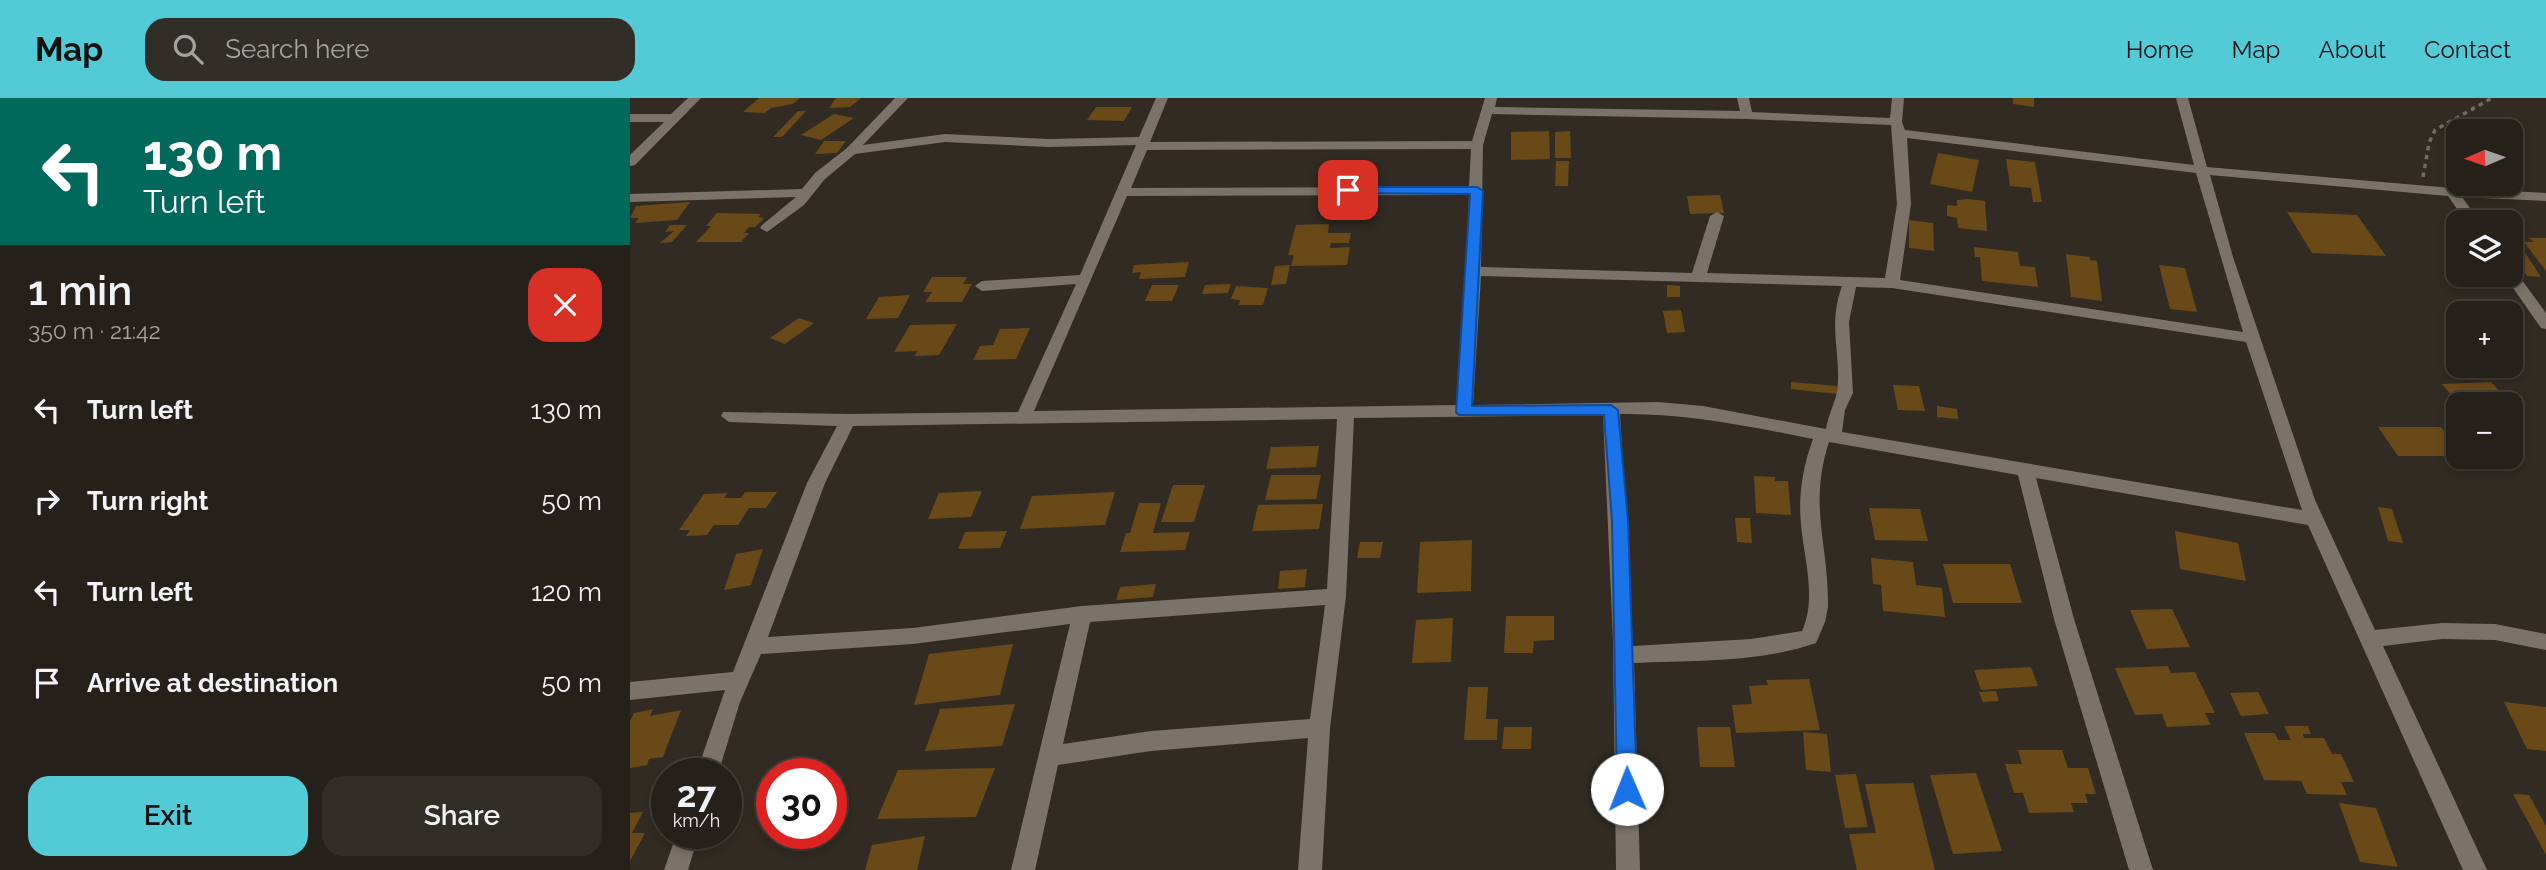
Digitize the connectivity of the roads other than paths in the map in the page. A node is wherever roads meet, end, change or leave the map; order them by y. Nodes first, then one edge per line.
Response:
1 (695, 98) edge
2 (902, 98) edge
3 (1162, 98) edge
4 (1743, 98) edge
5 (1898, 98) edge
6 (2182, 98) edge
7 (1489, 104) edge
8 (1747, 115) junction
9 (630, 118) edge
10 (673, 118) junction
11 (1898, 128) junction
12 (1143, 144) junction
13 (1477, 145) junction
14 (851, 151) junction
15 (630, 162) edge
16 (2202, 170) junction
17 (1477, 191) junction
18 (2446, 191) edge
19 (1121, 192) junction
20 (806, 193) junction
21 (2524, 196) edge
22 (2546, 197) edge
23 (630, 198) edge
24 (1717, 216) dead end
25 (767, 228) dead end
26 (1474, 271) junction
27 (1699, 278) junction
28 (1086, 279) junction
29 (1851, 280) junction
30 (1892, 283) junction
31 (982, 286) dead end
32 (2520, 287) edge
33 (2546, 324) edge
34 (2252, 338) junction
35 (1611, 410) junction
36 (1464, 412) junction
37 (1346, 414) junction
38 (729, 416) dead end
39 (1024, 416) junction
40 (848, 420) junction
41 (1828, 435) junction
42 (2025, 469) junction
43 (2314, 519) junction
44 (1336, 596) junction
45 (1082, 614) junction
46 (2369, 639) junction
47 (2546, 642) edge
48 (755, 646) junction
49 (1625, 655) junction
50 (740, 680) junction
51 (630, 691) edge
52 (1319, 728) junction
53 (1049, 756) junction
54 (713, 758) edge
55 (683, 849) edge
56 (676, 870) edge
57 (1023, 870) edge
58 (1310, 870) edge
59 (1628, 870) edge
60 (2141, 870) edge
61 (2475, 870) edge

1 - 10 street
2 - 14 street
3 - 12 street
4 - 8 street
5 - 11 street
6 - 16 street
7 - 8 street
7 - 13 street
8 - 11 street
9 - 10 street
10 - 15 street
11 - 16 street
11 - 30 street
12 - 13 street
12 - 14 street
12 - 19 street
13 - 17 street
14 - 20 street
16 - 18 street
16 - 34 street
17 - 19 street
17 - 26 street
19 - 28 street
20 - 23 street
20 - 25 street
21 - 22 street
24 - 27 street
26 - 27 street
26 - 36 street
27 - 29 street
28 - 31 street
28 - 39 street
29 - 30 street
29 - 41 street
30 - 34 street
32 - 33 street
34 - 43 street
35 - 36 street
35 - 41 street
35 - 49 street
36 - 37 street
37 - 39 street
37 - 44 street
38 - 40 street
39 - 40 street
40 - 48 street
41 - 42 street
41 - 49 street
42 - 43 street
42 - 60 street
43 - 46 street
44 - 45 street
44 - 52 street
45 - 48 street
45 - 53 street
46 - 47 street
46 - 61 street
48 - 50 street
49 - 59 street
50 - 51 street
50 - 54 street
52 - 53 street
52 - 58 street
53 - 57 street
55 - 56 street

